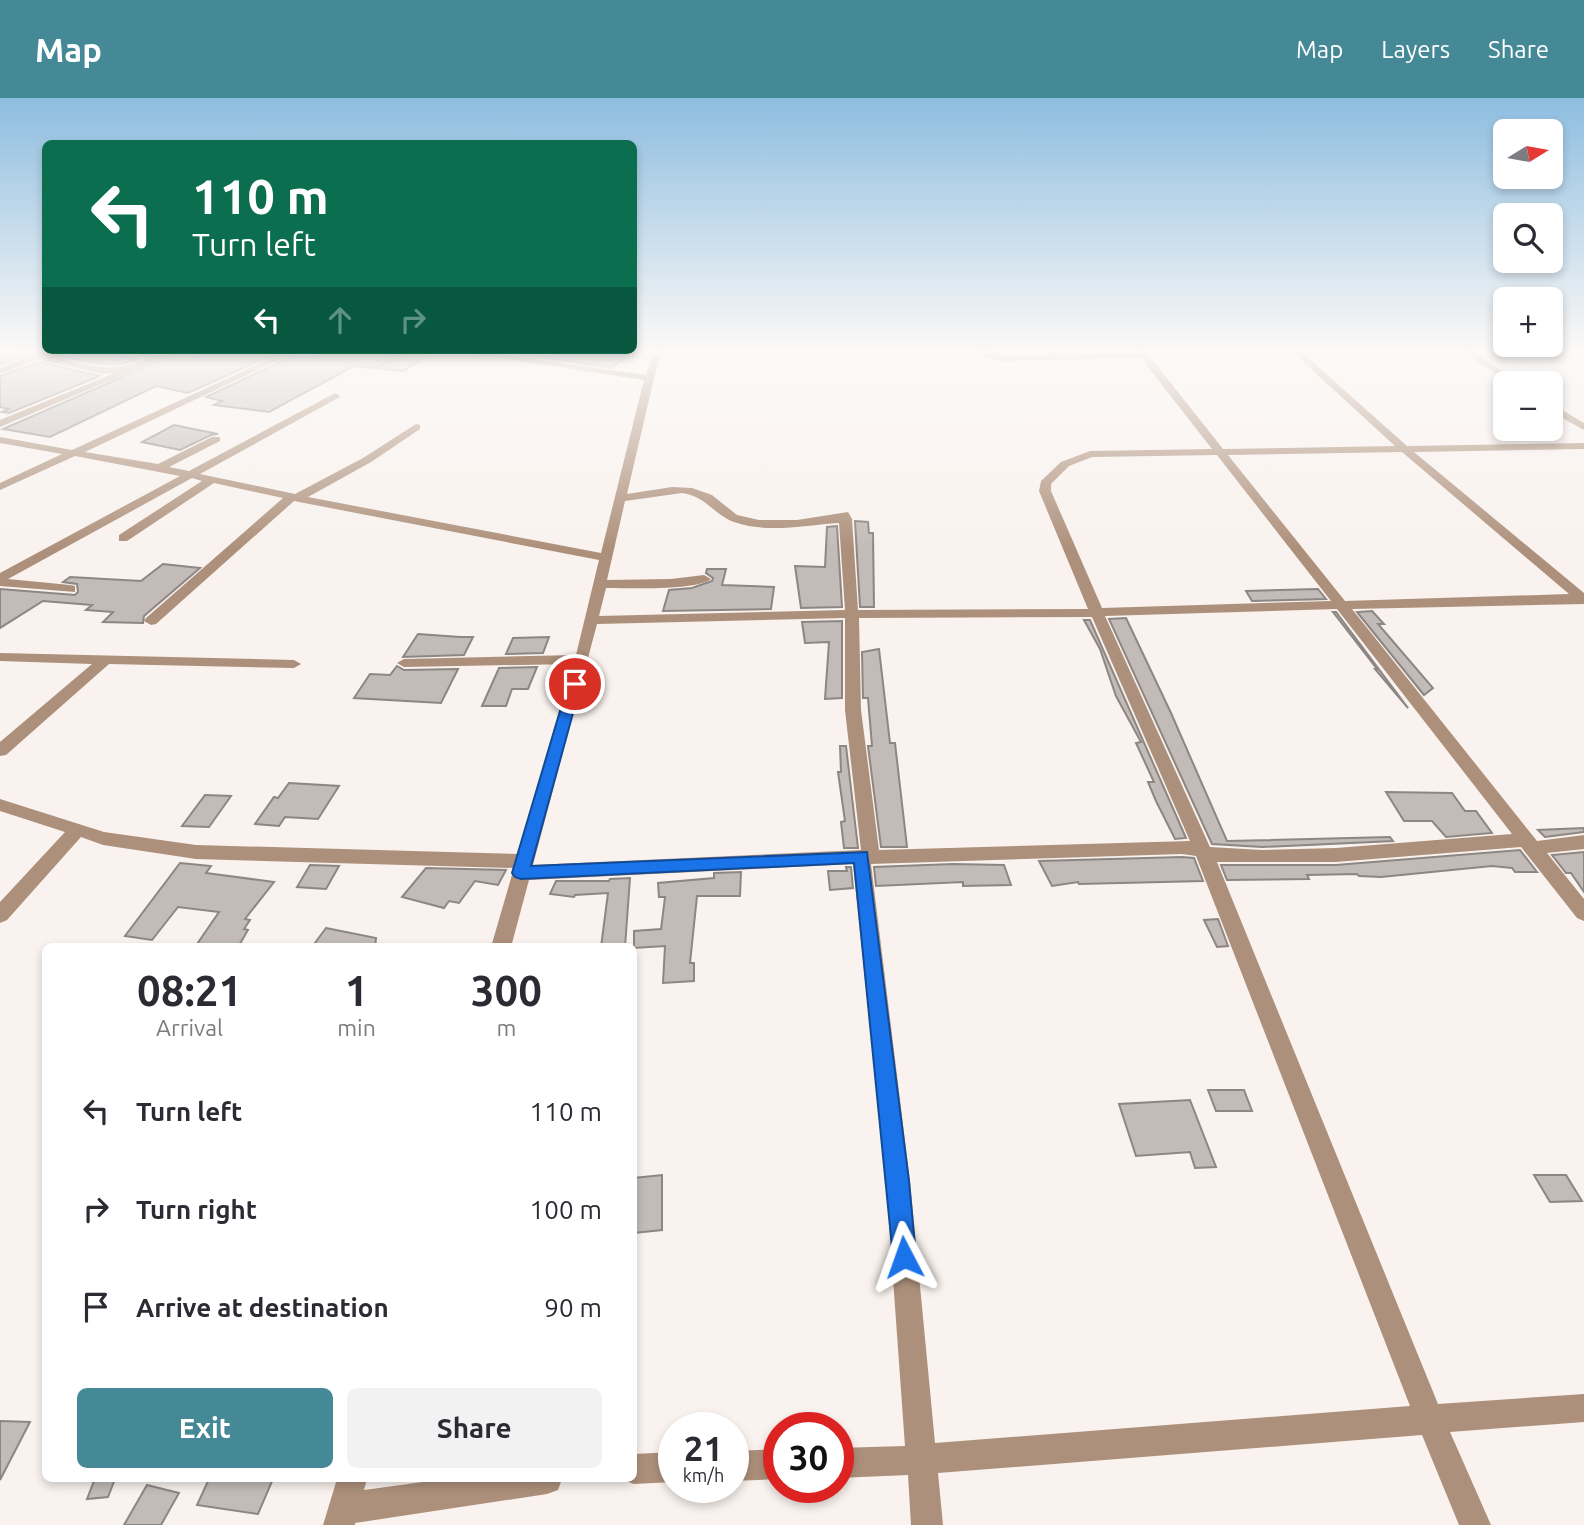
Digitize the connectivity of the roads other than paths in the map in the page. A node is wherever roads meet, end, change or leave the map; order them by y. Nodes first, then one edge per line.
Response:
1 (21, 416) edge
2 (155, 416) edge
3 (298, 416) edge
4 (640, 416) edge
5 (1191, 416) edge
6 (1367, 416) edge
7 (1565, 416) edge
8 (0, 424) edge
9 (416, 427) dead end
10 (1584, 428) edge
11 (216, 439) dead end
12 (0, 440) edge
13 (1584, 446) edge
14 (1403, 448) junction
15 (1219, 452) junction
16 (72, 454) junction
17 (159, 468) junction
18 (188, 474) junction
19 (211, 480) junction
20 (0, 487) edge
21 (294, 498) junction
22 (621, 498) junction
23 (123, 538) dead end
24 (607, 558) junction
25 (704, 579) dead end
26 (0, 580) edge
27 (601, 584) junction
28 (70, 589) dead end
29 (1583, 598) edge
30 (1340, 604) junction
31 (1098, 613) junction
32 (852, 615) junction
33 (592, 620) junction
34 (151, 621) dead end
35 (0, 657) edge
36 (582, 659) junction
37 (105, 660) junction
38 (404, 663) dead end
39 (294, 664) dead end
40 (0, 751) edge
41 (0, 805) edge
42 (78, 829) junction
43 (1584, 842) edge
44 (1527, 844) junction
45 (1204, 852) junction
46 (866, 857) junction
47 (522, 867) junction
48 (1584, 913) edge
49 (0, 915) edge
50 (501, 943) edge
51 (1584, 1408) edge
52 (1428, 1418) junction
53 (921, 1460) junction
54 (854, 1462) edge
55 (658, 1468) edge
56 (637, 1469) edge
57 (351, 1482) edge
58 (531, 1482) edge
59 (341, 1517) edge
60 (927, 1525) edge
61 (1475, 1525) edge

1 - 8 street
2 - 16 street
3 - 18 street
4 - 22 street
5 - 15 street
6 - 14 street
7 - 10 street
9 - 21 street
11 - 17 street
12 - 16 street
13 - 14 street
14 - 15 street
14 - 29 street
15 - 30 street
15 - 31 street
16 - 17 street
16 - 20 street
17 - 18 street
18 - 19 street
18 - 26 street
19 - 21 street
19 - 23 street
21 - 24 street
21 - 34 street
22 - 24 street
22 - 32 street
24 - 27 street
25 - 27 street
26 - 28 street
27 - 33 street
29 - 30 street
30 - 31 street
30 - 44 street
31 - 32 street
31 - 45 street
32 - 33 street
32 - 46 street
33 - 36 street
35 - 37 street
36 - 38 street
36 - 47 street
37 - 39 street
37 - 40 street
41 - 42 street
42 - 47 street
42 - 49 street
43 - 44 street
44 - 45 street
44 - 48 street
45 - 46 street
45 - 52 street
46 - 47 street
46 - 53 street
47 - 50 street
51 - 52 street
52 - 53 street
52 - 61 street
53 - 54 street
53 - 60 street
55 - 56 street
57 - 59 street
58 - 59 street

